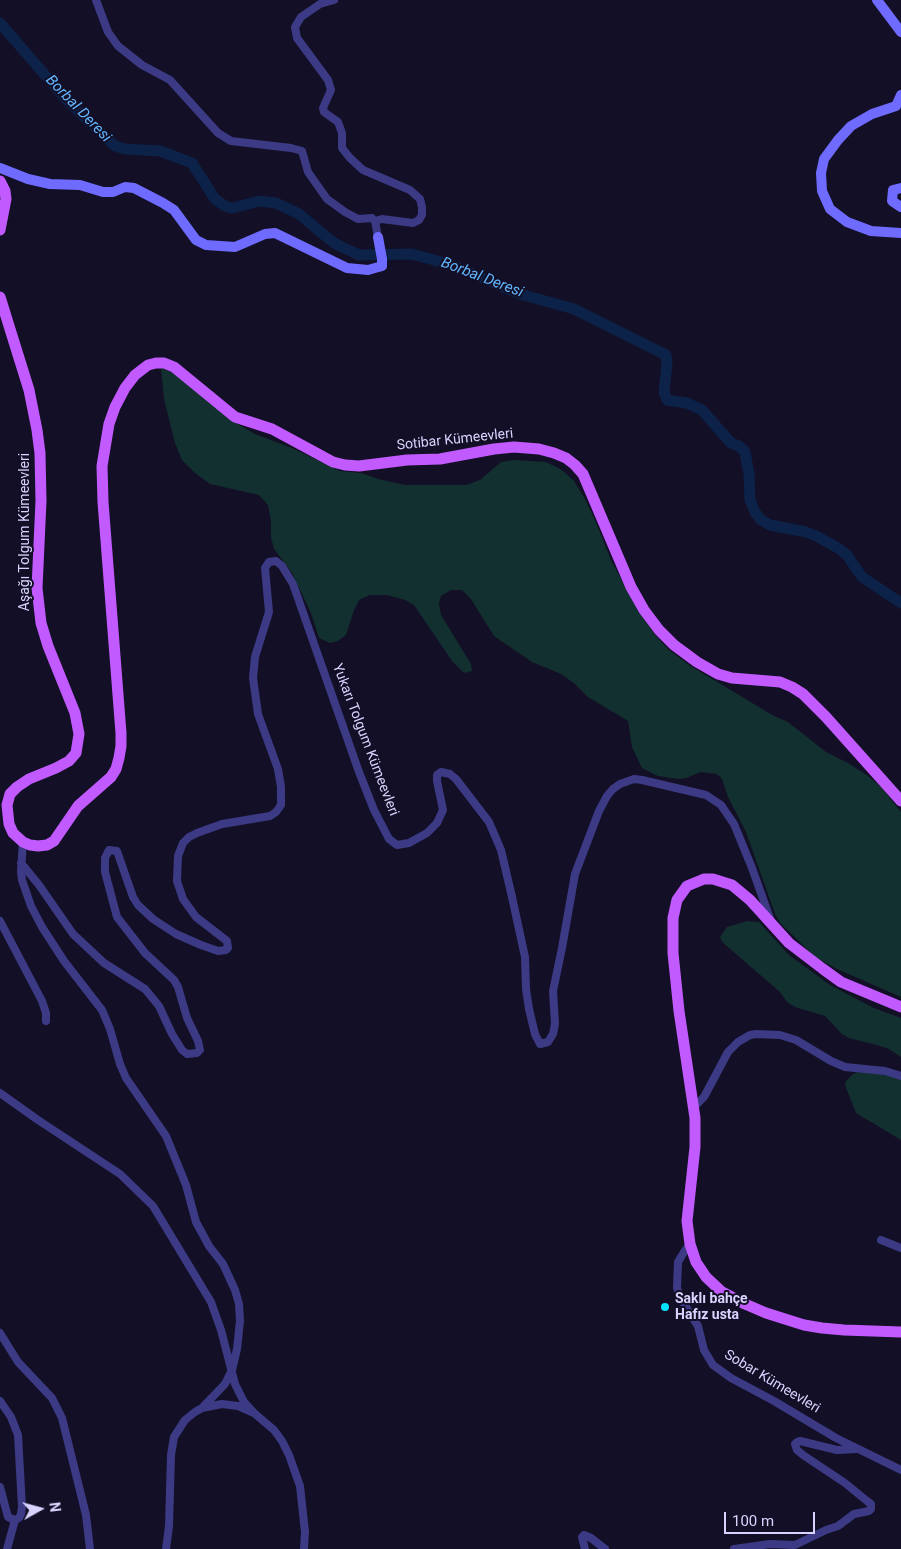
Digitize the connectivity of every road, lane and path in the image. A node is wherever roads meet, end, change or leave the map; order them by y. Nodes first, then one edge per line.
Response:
1 (96, 0) edge
2 (334, 0) edge
3 (877, 0) edge
4 (901, 32) edge
5 (901, 95) edge
6 (0, 168) edge
7 (0, 181) edge
8 (901, 188) edge
9 (901, 207) edge
10 (375, 221) junction
11 (0, 230) edge
12 (901, 233) edge
13 (378, 237) joint
14 (0, 296) edge
15 (901, 801) edge
16 (23, 842) junction
17 (21, 863) junction
18 (0, 920) edge
19 (772, 925) junction
20 (901, 1007) edge
21 (46, 1021) dead end
22 (901, 1076) edge
23 (0, 1093) edge
24 (694, 1107) junction
25 (881, 1240) dead end
26 (690, 1244) junction
27 (901, 1248) edge
28 (901, 1332) edge
29 (0, 1333) edge
30 (232, 1370) junction
31 (0, 1401) edge
32 (202, 1408) junction
33 (254, 1413) junction
34 (857, 1449) junction
35 (901, 1470) edge
36 (0, 1487) edge
37 (15, 1520) junction
38 (7, 1549) edge
39 (90, 1549) edge
40 (166, 1549) edge
41 (304, 1549) edge
42 (585, 1549) edge
43 (605, 1549) edge
44 (734, 1549) edge

1 - 10 street
2 - 10 street
3 - 4 street
5 - 12 street
6 - 13 street
7 - 11 main road
8 - 9 street
10 - 13 street
14 - 16 main road, Aşağı Tolgum Kümeevleri
15 - 16 main road, Sotibar Kümeevleri
16 - 17 street
17 - 19 street, Yukarı Tolgum Kümeevleri
17 - 30 street
18 - 21 street
19 - 20 main road
19 - 24 main road
22 - 24 street
23 - 30 street
24 - 26 main road
25 - 27 street
26 - 28 main road
26 - 34 street, Sobar Kümeevleri
29 - 39 street
30 - 32 street
30 - 33 street
31 - 37 street
32 - 33 street
32 - 40 street
33 - 41 street
34 - 35 street, Sobar Kümeevleri
34 - 44 street, Sobar Kümeevleri
36 - 37 street
37 - 38 street
42 - 43 street

